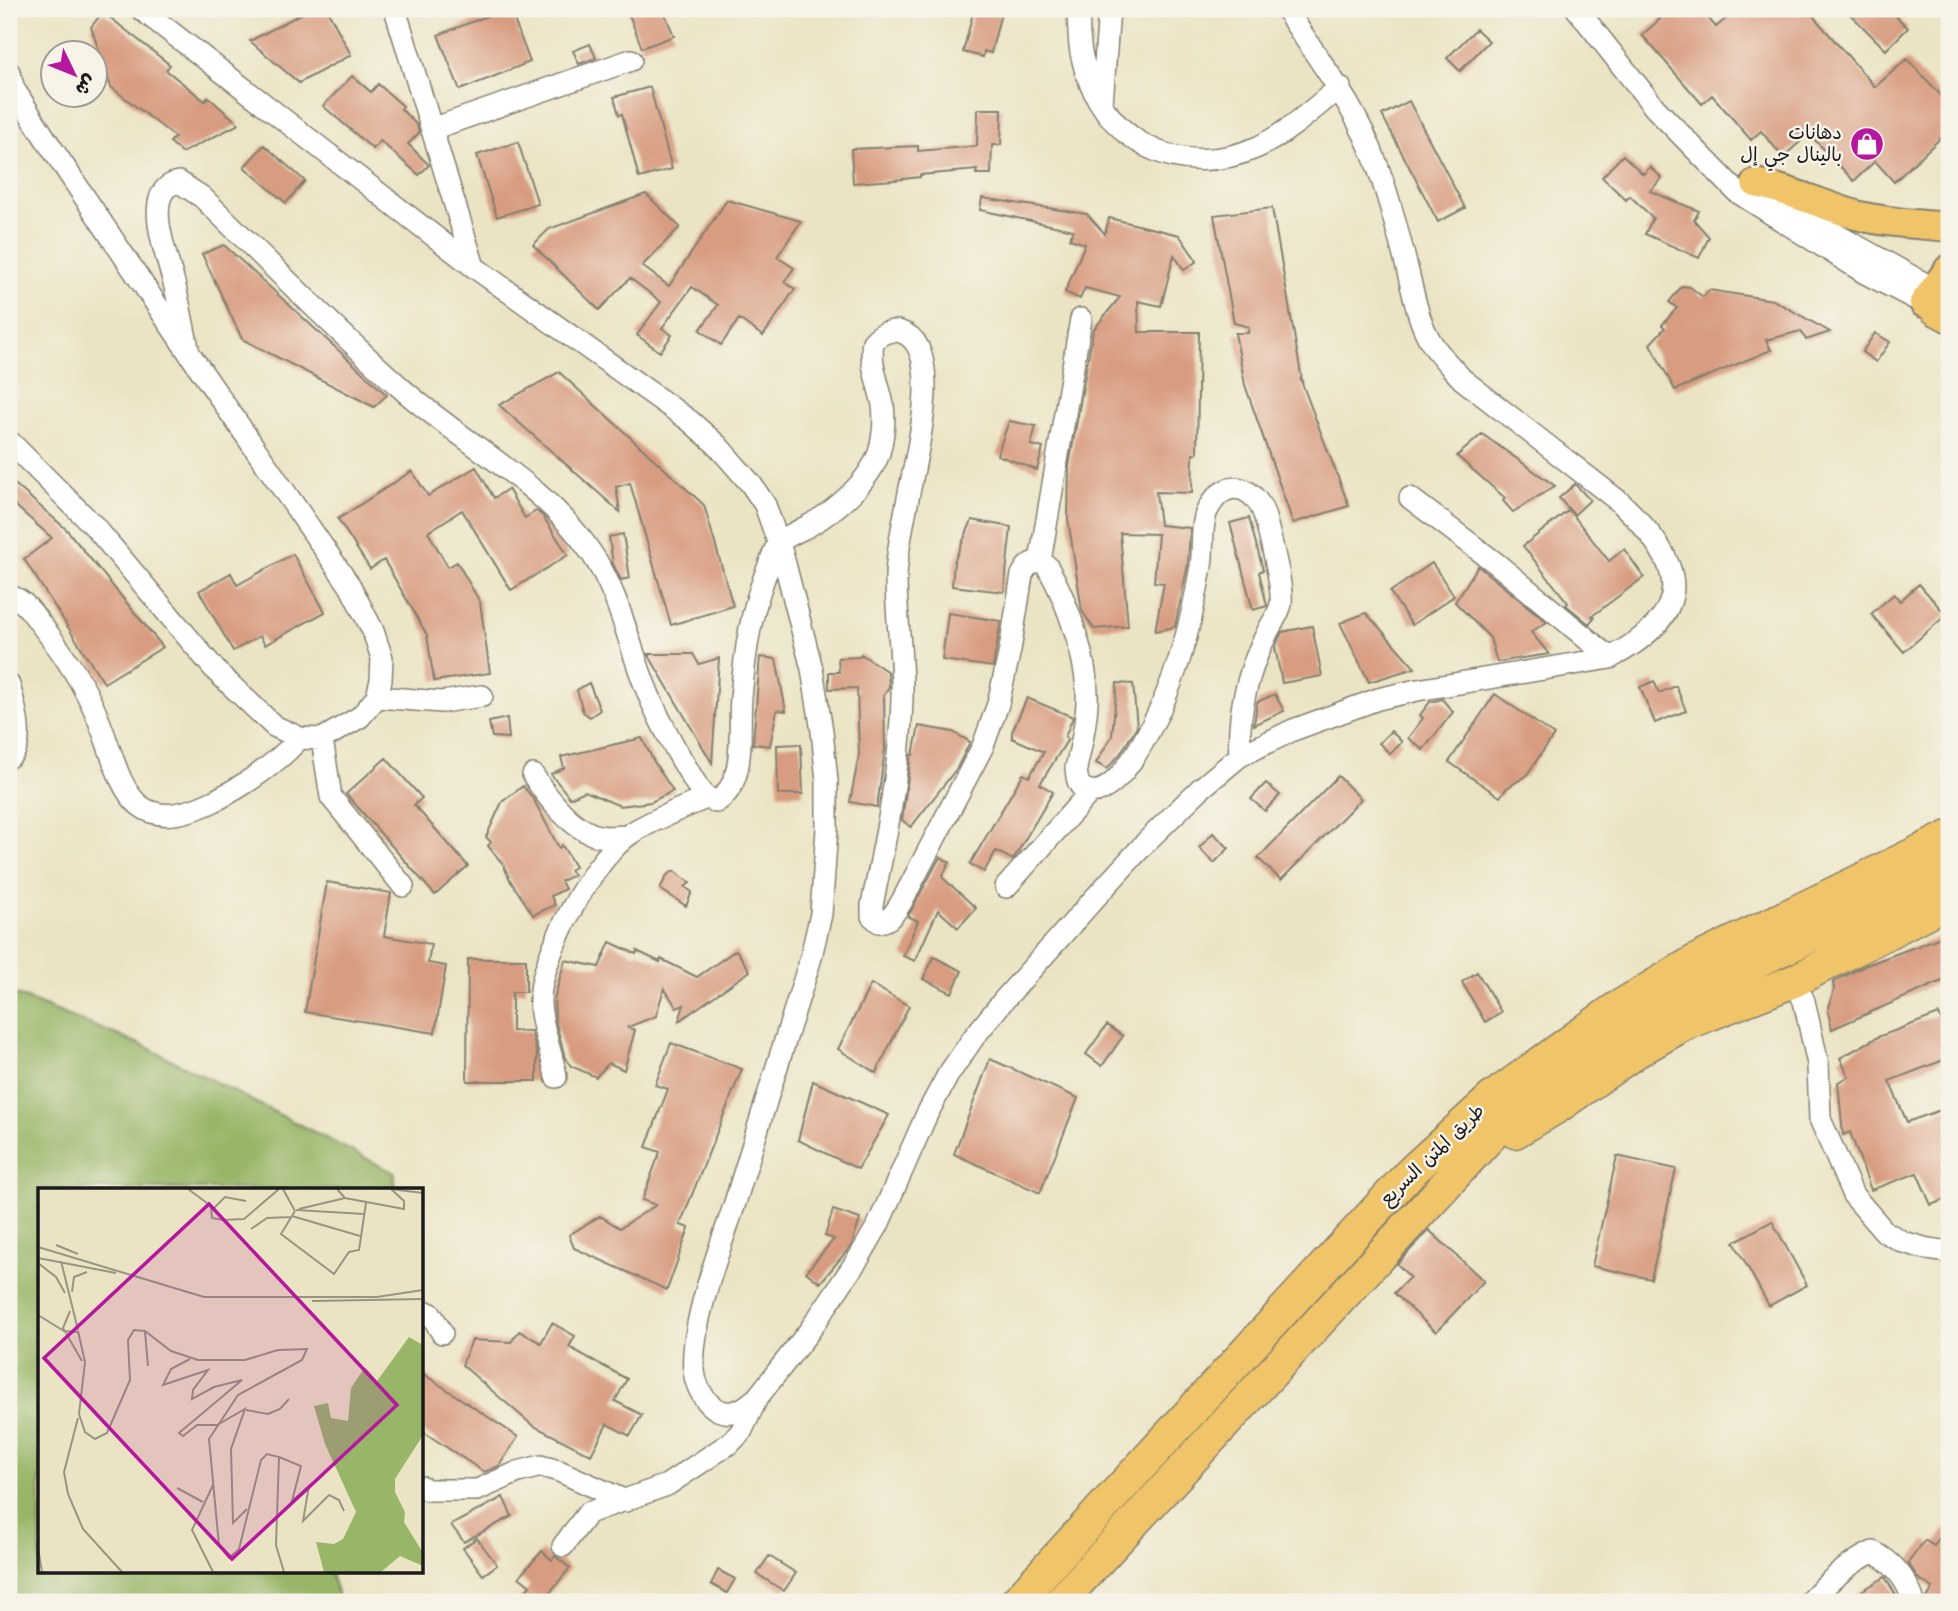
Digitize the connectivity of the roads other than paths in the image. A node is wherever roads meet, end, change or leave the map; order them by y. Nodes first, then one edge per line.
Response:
1 (141, 9) edge
2 (395, 9) edge
3 (1078, 9) edge
4 (1109, 9) edge
5 (1286, 9) edge
6 (1577, 9) edge
7 (631, 60) dead end
8 (9, 72) edge
9 (1340, 88) junction
10 (1101, 104) junction
11 (432, 129) junction
12 (1718, 171) junction
13 (1756, 183) junction
14 (1949, 227) edge
15 (474, 267) junction
16 (1942, 297) edge
17 (1081, 318) dead end
18 (189, 353) junction
19 (9, 441) edge
20 (1410, 498) dead end
21 (779, 542) junction
22 (1040, 561) junction
23 (9, 596) edge
24 (1610, 657) junction
25 (9, 685) edge
26 (482, 696) dead end
27 (377, 697) junction
28 (300, 738) junction
29 (321, 739) junction
30 (1240, 756) junction
31 (9, 757) edge
32 (533, 775) dead end
33 (1090, 792) junction
34 (706, 798) junction
35 (627, 836) junction
36 (1949, 837) edge
37 (1949, 872) edge
38 (403, 886) dead end
39 (1006, 887) dead end
40 (1949, 901) edge
41 (1794, 981) junction
42 (556, 1077) dead end
43 (1468, 1160) junction
44 (1949, 1252) edge
45 (424, 1311) edge
46 (442, 1333) dead end
47 (757, 1398) junction
48 (424, 1488) edge
49 (626, 1501) junction
50 (563, 1546) dead end
51 (1016, 1602) edge
52 (1060, 1602) edge
53 (1809, 1602) edge
54 (1913, 1602) edge

1 - 15 street
2 - 11 street
3 - 10 street
4 - 10 street
5 - 9 street
6 - 12 street
7 - 11 street
8 - 18 street
9 - 10 street
9 - 24 street
11 - 15 street
12 - 13 street
12 - 16 street
13 - 14 main road
13 - 16 street
15 - 21 street
17 - 22 street
18 - 27 street
18 - 34 street
19 - 28 street
20 - 24 street
21 - 22 street
21 - 34 street
21 - 47 street
22 - 33 street
23 - 28 street
24 - 30 street
25 - 31 street
26 - 27 street
27 - 29 street
28 - 29 street
29 - 38 street
30 - 33 street
30 - 47 street
32 - 35 street
33 - 39 street
34 - 35 street
35 - 42 street
36 - 51 highway, طريق المتن السريع
37 - 43 highway, طريق المتن السريع
40 - 41 highway
41 - 43 highway
41 - 44 street
43 - 52 highway, طريق المتن السريع
45 - 46 street
47 - 49 street
48 - 49 street
49 - 50 street
53 - 54 street

